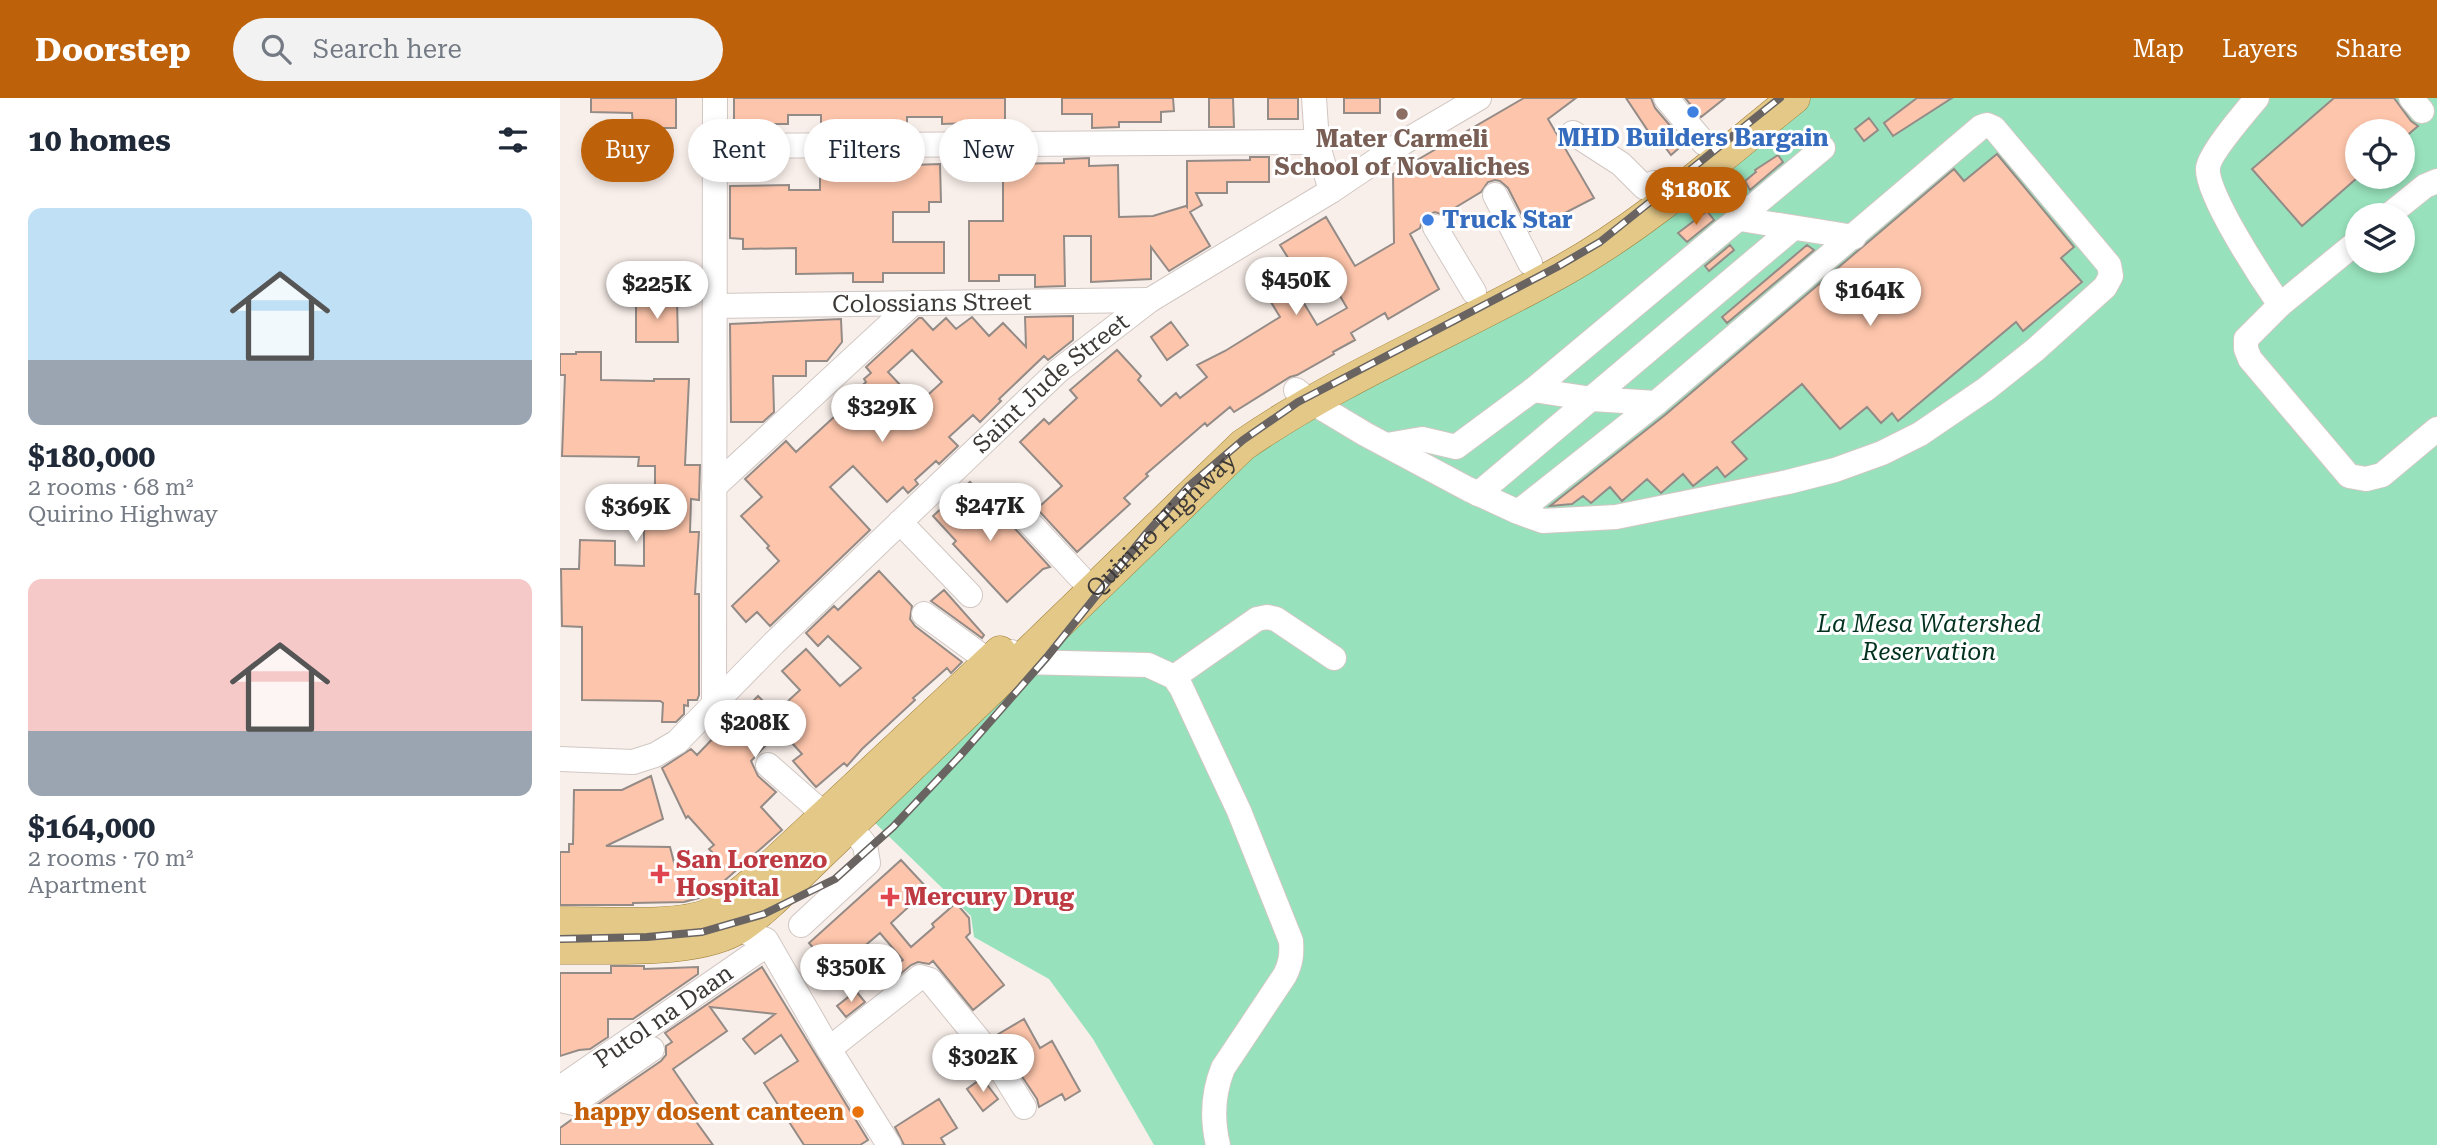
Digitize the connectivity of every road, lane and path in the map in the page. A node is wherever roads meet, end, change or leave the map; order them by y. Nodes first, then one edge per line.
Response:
1 (715, 98) edge
2 (1314, 98) edge
3 (1479, 98) edge
4 (1666, 98) edge
5 (1761, 98) edge
6 (1794, 98) edge
7 (2257, 98) edge
8 (715, 119) edge
9 (1573, 133) dead end
10 (1317, 142) junction
11 (1704, 143) junction
12 (790, 146) edge
13 (1823, 148) dead end
14 (2437, 181) edge
15 (715, 182) edge
16 (1654, 183) junction
17 (1331, 191) junction
18 (1494, 195) dead end
19 (2404, 203) edge
20 (1740, 219) junction
21 (1435, 227) dead end
22 (1792, 229) junction
23 (1854, 237) junction
24 (2345, 252) edge
25 (1530, 263) junction
26 (1475, 292) junction
27 (1150, 300) junction
28 (913, 303) junction
29 (2280, 305) junction
30 (715, 306) junction
31 (1533, 390) junction
32 (1303, 396) junction
33 (1592, 399) junction
34 (1656, 403) junction
35 (2437, 429) edge
36 (1387, 445) junction
37 (1456, 447) junction
38 (715, 487) junction
39 (1473, 491) junction
40 (1015, 507) dead end
41 (1518, 512) junction
42 (901, 522) junction
43 (1080, 577) junction
44 (970, 595) dead end
45 (924, 614) dead end
46 (1005, 657) junction
47 (1334, 658) dead end
48 (1174, 677) junction
49 (715, 702) junction
50 (560, 759) edge
51 (768, 765) dead end
52 (838, 820) junction
53 (810, 864) junction
54 (838, 891) junction
55 (560, 923) edge
56 (801, 925) dead end
57 (750, 929) junction
58 (560, 948) edge
59 (652, 1049) dead end
60 (829, 1049) junction
61 (560, 1088) edge
62 (560, 1094) edge
63 (1024, 1107) dead end
64 (887, 1144) edge
65 (1219, 1145) edge

1 - 8 street
2 - 10 street
3 - 17 street, Saint Jude Street
4 - 11 street
5 - 11 main road, Quirino Highway
6 - 32 main road, Quirino Highway
7 - 29 street
9 - 16 street
10 - 12 street
10 - 17 street
11 - 16 main road, Quirino Highway
13 - 20 street
14 - 19 street
15 - 30 street
16 - 25 main road, Quirino Highway
17 - 27 street, Saint Jude Street
18 - 25 street
20 - 22 street
20 - 31 street
21 - 26 street
22 - 23 street
22 - 33 street
23 - 34 street
23 - 41 street
24 - 29 street
25 - 26 main road, Quirino Highway
26 - 32 main road, Quirino Highway
27 - 28 street, Colossians Street
27 - 42 street, Saint Jude Street
28 - 30 street, Colossians Street
28 - 38 street
29 - 35 street
30 - 38 street
31 - 33 street
31 - 37 street
32 - 36 street
32 - 43 main road, Quirino Highway
32 - 46 main road, Quirino Highway
33 - 34 street
33 - 39 street
34 - 41 street
36 - 37 street
36 - 39 street
37 - 39 street
38 - 49 street
39 - 41 street
40 - 43 street
42 - 44 street
42 - 49 street, Saint Jude Street
43 - 46 main road, Quirino Highway
45 - 46 street
46 - 48 street
46 - 52 main road, Quirino Highway
47 - 48 street
48 - 65 street
49 - 50 street, Saint Jude Street
51 - 52 street
52 - 53 main road, Quirino Highway
52 - 54 street
52 - 57 main road, Quirino Highway
53 - 54 street
53 - 57 main road, Quirino Highway
54 - 56 street
55 - 57 main road, Quirino Highway
57 - 58 main road, Quirino Highway
57 - 60 street
57 - 61 street, Putol na Daan
59 - 62 street
60 - 63 street
60 - 64 street

